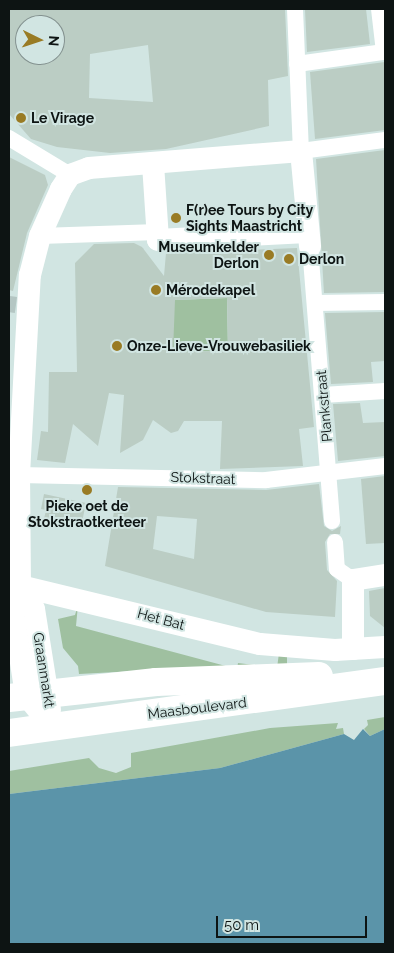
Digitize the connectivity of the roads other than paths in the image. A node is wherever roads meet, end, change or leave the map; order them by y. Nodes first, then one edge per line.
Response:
1 (295, 9) edge
2 (380, 9) edge
3 (297, 64) junction
4 (9, 138) edge
5 (385, 140) edge
6 (301, 151) junction
7 (154, 164) junction
8 (70, 175) junction
9 (158, 232) junction
10 (40, 236) junction
11 (309, 239) junction
12 (385, 302) edge
13 (315, 303) junction
14 (383, 391) edge
15 (323, 394) junction
16 (15, 437) edge
17 (385, 466) edge
18 (19, 474) junction
19 (330, 475) junction
20 (332, 521) dead end
21 (335, 542) dead end
22 (14, 553) edge
23 (385, 575) edge
24 (353, 580) junction
25 (20, 586) junction
26 (385, 647) edge
27 (302, 648) junction
28 (353, 649) junction
29 (385, 669) edge
30 (303, 677) junction
31 (385, 681) edge
32 (27, 695) edge
33 (52, 726) junction
34 (9, 733) edge

1 - 3 street
2 - 3 street
3 - 6 street
4 - 8 street
5 - 6 street
6 - 7 street
6 - 11 street
7 - 8 street
7 - 9 street
8 - 10 street, Graanmarkt
9 - 10 street
9 - 11 street
10 - 16 street, Graanmarkt
11 - 13 street, Plankstraat
12 - 13 street
13 - 15 street, Plankstraat
14 - 15 street
15 - 19 street, Plankstraat
16 - 18 street, Graanmarkt
17 - 19 street, Stokstraat
18 - 19 street, Stokstraat
18 - 22 street, Graanmarkt
19 - 20 street, Plankstraat
21 - 24 street
22 - 25 street, Graanmarkt
23 - 24 street
24 - 28 street
25 - 27 street, Het Bat
25 - 32 street, Graanmarkt
26 - 28 street, Het Bat
27 - 28 street, Het Bat
27 - 30 street
29 - 30 main road, Maasboulevard
30 - 32 main road, Maasboulevard
31 - 33 main road, Maasboulevard
32 - 33 street, Graanmarkt
33 - 34 main road, Maasboulevard

